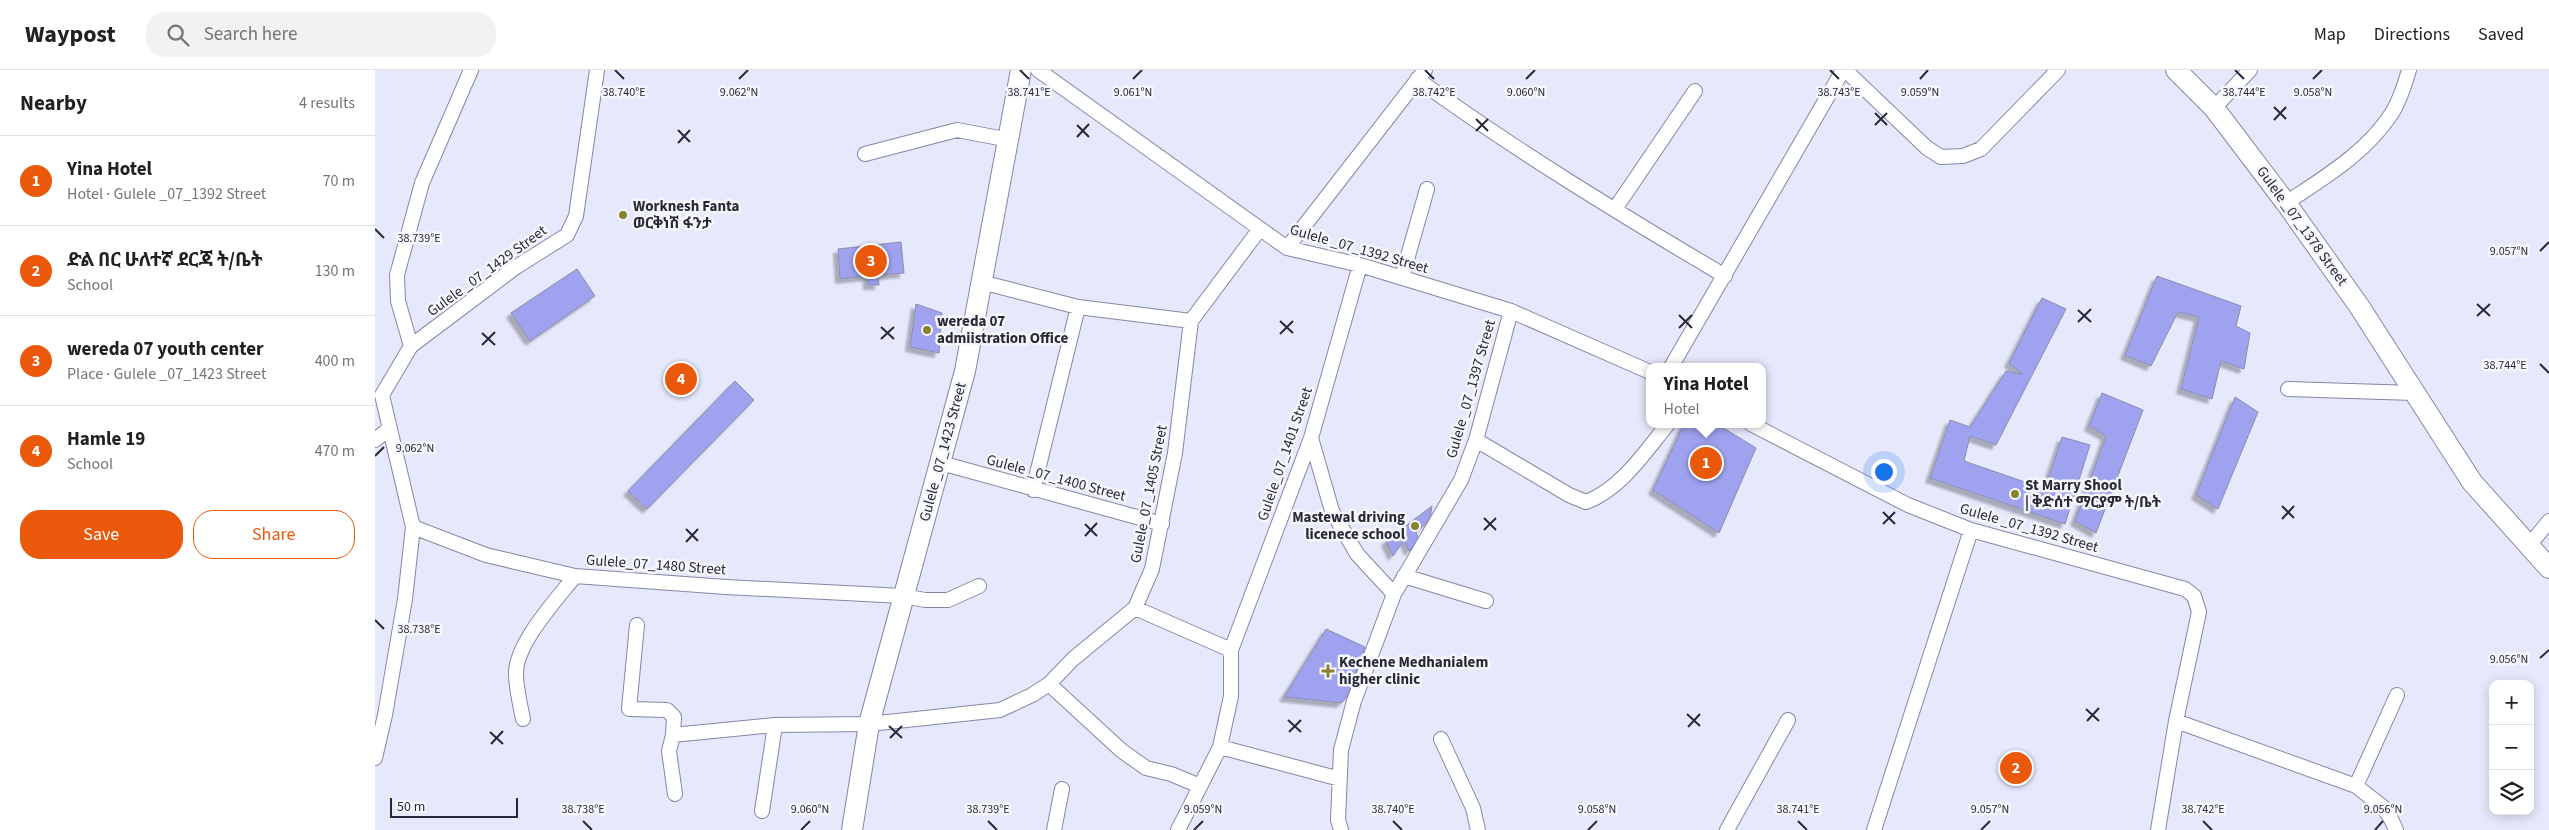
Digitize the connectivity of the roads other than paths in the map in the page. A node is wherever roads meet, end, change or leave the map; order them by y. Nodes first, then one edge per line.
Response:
1 (471, 70) edge
2 (597, 70) edge
3 (1021, 70) edge
4 (1038, 70) edge
5 (1845, 70) edge
6 (2058, 70) edge
7 (2176, 70) edge
8 (2250, 70) edge
9 (2409, 70) edge
10 (1421, 74) edge
11 (1695, 91) dead end
12 (2214, 108) junction
13 (1010, 140) junction
14 (865, 154) dead end
15 (1427, 189) dead end
16 (2286, 203) junction
17 (1615, 209) junction
18 (1259, 230) junction
19 (1287, 248) junction
20 (1360, 264) junction
21 (1725, 276) junction
22 (1402, 277) junction
23 (981, 282) junction
24 (1078, 307) junction
25 (1511, 311) junction
26 (1191, 321) junction
27 (411, 346) junction
28 (1673, 363) edge
29 (1646, 370) edge
30 (2288, 389) dead end
31 (2414, 393) junction
32 (379, 394) edge
33 (1665, 428) edge
34 (1759, 428) edge
35 (389, 429) junction
36 (1311, 438) junction
37 (375, 440) edge
38 (1476, 440) junction
39 (941, 463) junction
40 (1033, 490) junction
41 (2549, 521) edge
42 (1163, 524) junction
43 (413, 527) junction
44 (1971, 530) junction
45 (2528, 547) junction
46 (2549, 568) edge
47 (575, 576) junction
48 (1404, 576) junction
49 (979, 586) dead end
50 (1394, 594) junction
51 (903, 596) junction
52 (1486, 601) dead end
53 (1135, 608) junction
54 (637, 625) dead end
55 (1231, 650) junction
56 (1049, 684) junction
57 (2397, 696) dead end
58 (380, 712) edge
59 (523, 719) dead end
60 (1788, 720) dead end
61 (2176, 721) junction
62 (869, 724) junction
63 (775, 725) junction
64 (673, 735) junction
65 (1441, 739) dead end
66 (1220, 747) junction
67 (375, 758) edge
68 (1340, 779) junction
69 (1199, 786) junction
70 (2356, 786) junction
71 (1062, 789) dead end
72 (675, 794) dead end
73 (762, 811) dead end
74 (856, 829) edge
75 (1054, 830) edge
76 (1178, 830) edge
77 (1341, 830) edge
78 (1478, 830) edge
79 (1727, 830) edge
80 (1874, 830) edge
81 (2158, 830) edge
82 (2395, 830) edge

1 - 27 street
2 - 27 street, Gulele _07_1429 Street
3 - 13 main road, Gulele _07_1423 Street
4 - 18 street, Gulele _07_1392 Street
5 - 6 street
5 - 21 street
7 - 12 main road, Gulele _07_1378 Street
8 - 12 street
9 - 16 street
10 - 17 street
10 - 19 street
11 - 17 street
12 - 16 main road, Gulele _07_1378 Street
13 - 14 street
13 - 23 main road, Gulele _07_1423 Street
15 - 22 street
16 - 31 main road, Gulele _07_1378 Street
17 - 21 street
18 - 19 street, Gulele _07_1392 Street
18 - 26 street
19 - 20 street, Gulele _07_1392 Street
20 - 22 street, Gulele _07_1392 Street
20 - 36 street, Gulele_07_1401 Street
21 - 28 street
22 - 25 street, Gulele _07_1392 Street
23 - 24 street
23 - 39 main road, Gulele _07_1423 Street
24 - 26 street
24 - 40 street
25 - 29 street, Gulele _07_1392 Street
25 - 38 street, Gulele _07_1397 Street
26 - 42 street, Gulele_07_1405 Street
27 - 32 street
30 - 31 street
31 - 45 main road, Gulele _07_1378 Street
32 - 35 street
33 - 38 street
34 - 44 street, Gulele _07_1392 Street
35 - 37 street
35 - 43 street
36 - 50 street
36 - 55 street, Gulele_07_1401 Street
38 - 48 street, Gulele _07_1397 Street
39 - 40 street, Gulele _07_1400 Street
39 - 51 main road, Gulele _07_1423 Street
40 - 42 street, Gulele _07_1400 Street
41 - 45 street
42 - 53 street, Gulele_07_1405 Street
43 - 47 street, Gulele_07_1480 Street
43 - 58 street
44 - 61 street, Gulele _07_1392 Street
44 - 80 street
45 - 46 main road, Gulele _07_1378 Street
47 - 51 street, Gulele_07_1480 Street
47 - 59 street
48 - 50 street, Gulele _07_1397 Street
48 - 52 street
49 - 51 street, Gulele_07_1480 Street
50 - 68 street, Gulele _07_1397 Street
51 - 62 main road, Gulele _07_1423 Street
53 - 55 street
53 - 56 street, Gulele_07_1405 Street
54 - 64 street
55 - 66 street, Gulele_07_1401 Street
56 - 62 street, Gulele_07_1405 Street
56 - 69 street
57 - 70 street
58 - 67 street
60 - 79 street
61 - 70 street
61 - 81 street
62 - 63 street, Gulele_07_1405 Street
62 - 74 main road, Gulele _07_1423 Street
63 - 64 street, Gulele_07_1405 Street
63 - 73 street
64 - 72 street
65 - 78 street
66 - 68 street
66 - 69 street, Gulele_07_1401 Street
68 - 77 street, Gulele _07_1397 Street
69 - 76 street, Gulele_07_1401 Street
70 - 82 street
71 - 75 street

